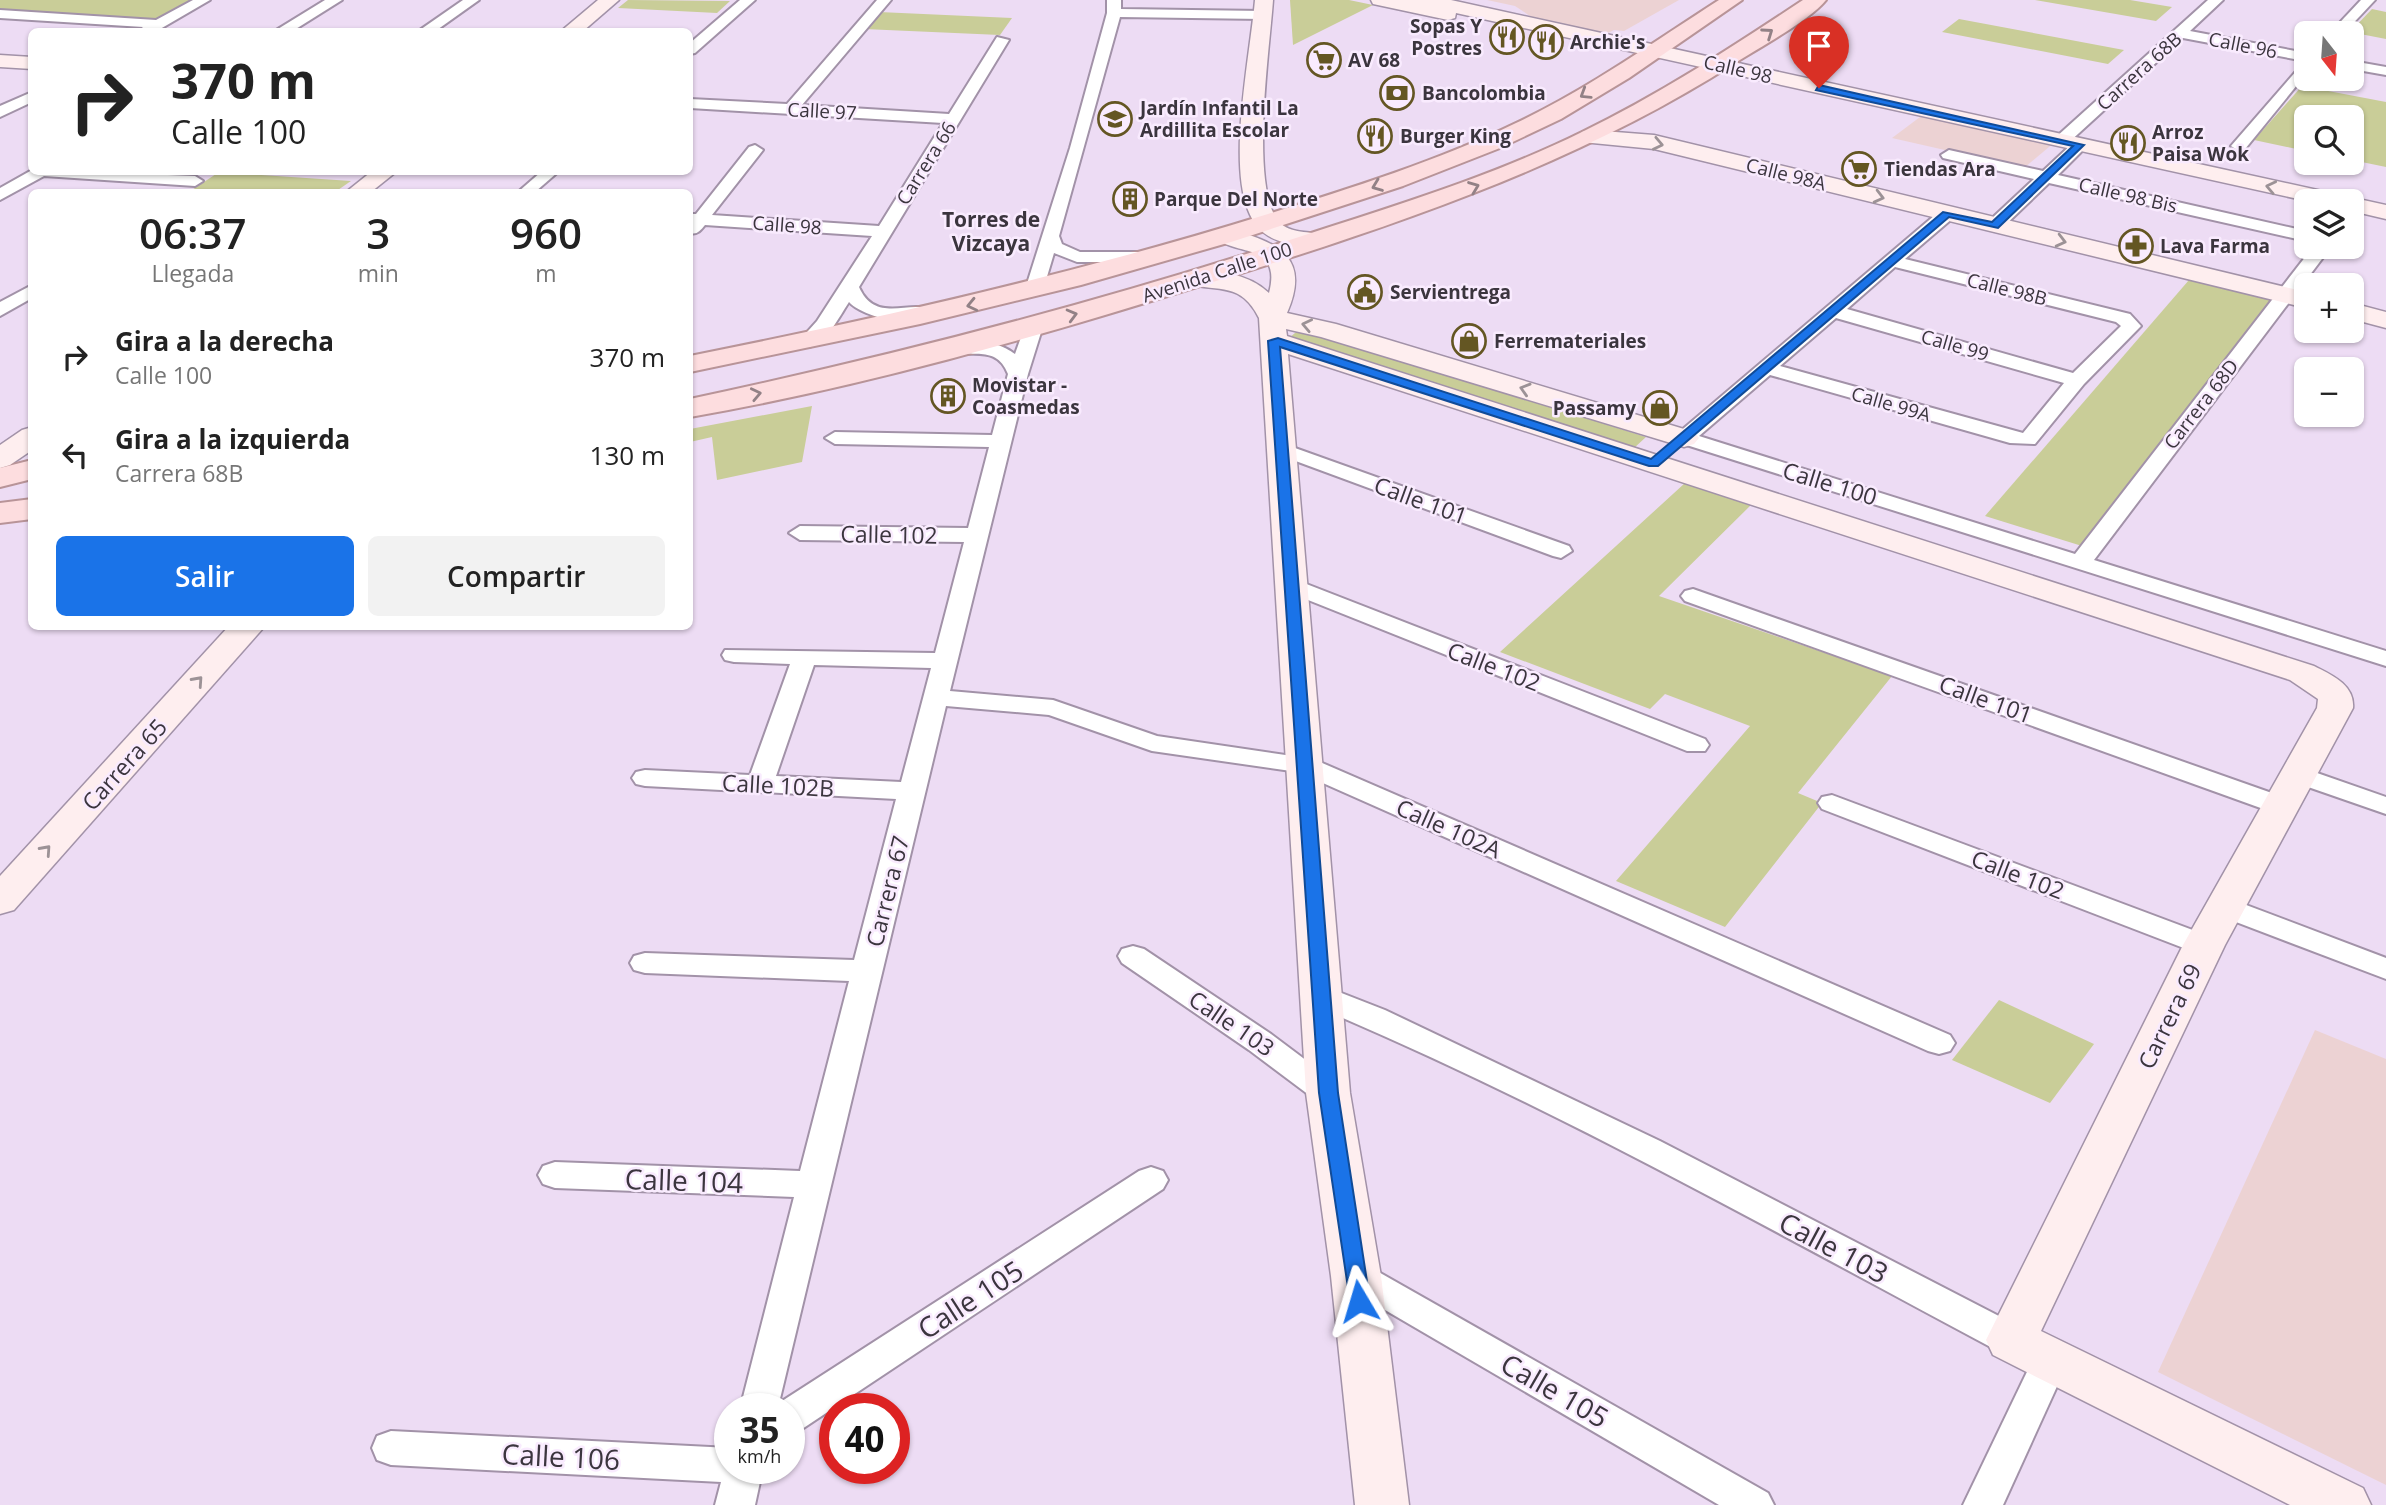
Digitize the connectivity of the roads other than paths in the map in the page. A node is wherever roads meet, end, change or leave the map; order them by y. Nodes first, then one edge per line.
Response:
1 (203, 0) edge
2 (335, 0) edge
3 (472, 0) edge
4 (610, 0) edge
5 (748, 0) edge
6 (884, 0) edge
7 (1380, 0) edge
8 (1425, 0) edge
9 (1732, 0) edge
10 (1816, 0) edge
11 (2216, 0) edge
12 (2368, 0) edge
13 (1114, 6) edge
14 (1263, 7) edge
15 (0, 14) edge
16 (2348, 21) edge
17 (157, 24) junction
18 (150, 28) edge
19 (287, 28) edge
20 (430, 28) edge
21 (574, 28) edge
22 (2180, 33) junction
23 (1002, 40) dead end
24 (693, 47) edge
25 (1649, 54) junction
26 (2294, 55) edge
27 (0, 61) edge
28 (28, 63) edge
29 (1720, 65) junction
30 (2364, 67) edge
31 (2386, 71) edge
32 (2294, 80) edge
33 (28, 98) edge
34 (693, 103) edge
35 (790, 109) junction
36 (0, 111) edge
37 (954, 119) junction
38 (1590, 137) junction
39 (2070, 143) junction
40 (2239, 146) dead end
41 (755, 150) dead end
42 (1949, 155) dead end
43 (35, 175) edge
44 (96, 175) edge
45 (206, 175) edge
46 (381, 175) edge
47 (546, 175) edge
48 (2046, 177) junction
49 (195, 181) junction
50 (183, 189) edge
51 (361, 189) edge
52 (530, 189) edge
53 (2294, 193) edge
54 (0, 195) edge
55 (2364, 206) edge
56 (2383, 207) edge
57 (1947, 214) junction
58 (695, 219) edge
59 (1267, 223) junction
60 (1995, 225) junction
61 (884, 232) junction
62 (2294, 233) edge
63 (1050, 234) junction
64 (1227, 236) junction
65 (1316, 240) junction
66 (1275, 254) junction
67 (1154, 257) junction
68 (1892, 261) junction
69 (1196, 279) junction
70 (850, 287) junction
71 (1034, 290) junction
72 (28, 293) edge
73 (2294, 298) edge
74 (2294, 300) edge
75 (0, 311) edge
76 (1833, 311) junction
77 (28, 313) edge
78 (935, 314) junction
79 (2364, 314) edge
80 (2123, 318) joint
81 (2386, 320) edge
82 (1034, 326) junction
83 (1273, 329) junction
84 (809, 341) junction
85 (958, 346) junction
86 (693, 363) edge
87 (1766, 368) junction
88 (1018, 374) junction
89 (2077, 380) junction
90 (693, 407) edge
91 (835, 438) dead end
92 (1684, 438) junction
93 (28, 439) edge
94 (1001, 441) junction
95 (1281, 449) junction
96 (0, 459) edge
97 (28, 462) edge
98 (1653, 464) junction
99 (0, 465) edge
100 (28, 470) edge
101 (0, 478) edge
102 (28, 510) edge
103 (0, 513) edge
104 (800, 533) dead end
105 (978, 535) junction
106 (1561, 551) dead end
107 (2080, 562) junction
108 (1291, 585) junction
109 (1693, 596) dead end
110 (244, 630) edge
111 (734, 655) dead end
112 (804, 658) junction
113 (2386, 659) edge
114 (945, 661) junction
115 (2336, 697) joint
116 (936, 698) junction
117 (1696, 745) dead end
118 (1304, 765) junction
119 (645, 778) dead end
120 (760, 784) junction
121 (2288, 789) junction
122 (912, 791) junction
123 (1832, 803) dead end
124 (2386, 806) edge
125 (0, 901) edge
126 (2214, 926) junction
127 (1133, 956) dead end
128 (645, 963) dead end
129 (2386, 970) edge
130 (866, 971) junction
131 (1321, 996) junction
132 (1939, 1043) dead end
133 (1328, 1093) junction
134 (555, 1175) dead end
135 (1151, 1180) dead end
136 (814, 1185) junction
137 (1356, 1276) junction
138 (2031, 1350) junction
139 (763, 1393) edge
140 (805, 1407) edge
141 (391, 1448) dead end
142 (714, 1464) edge
143 (740, 1484) edge
144 (735, 1505) edge
145 (1382, 1505) edge
146 (1754, 1505) edge
147 (1983, 1505) edge
148 (2344, 1505) edge

1 - 17 street
2 - 19 street
3 - 20 street
4 - 21 street
5 - 24 street
6 - 35 street
7 - 25 street, Calle 98
8 - 25 street, Calle 98
9 - 25 main road, Avenida Calle 100
29 -> 10 main road, Avenida Calle 100
11 - 22 street, Carrera 68B
12 - 16 street
13 - 14 street
13 - 63 street
14 - 59 street
15 - 17 street
17 - 18 street
22 - 26 street, Calle 96
22 - 39 street, Carrera 68B
23 - 37 street, Carrera 66
25 - 29 street, Calle 98
25 -> 59 main road, Avenida Calle 100
27 - 28 street
29 - 38 main road, Avenida Calle 100
29 - 39 street, Calle 98
30 - 31 street
32 - 40 street
33 - 36 street
34 - 35 street, Calle 97
35 - 37 street, Calle 97
37 - 61 street, Carrera 66
38 -> 57 street, Calle 98A
65 -> 38 main road, Avenida Calle 100
39 - 48 street, Carrera 68B
53 -> 39 street, Calle 98
41 - 58 street
42 - 48 street, Calle 98 Bis
43 - 54 street
44 - 49 street
45 - 49 street
46 - 51 street
47 - 52 street
48 - 60 street, Carrera 68B
48 - 62 street, Calle 98 Bis
49 - 50 street
55 - 56 street, Calle 98
57 - 60 street, Calle 98A
57 - 68 street
58 - 61 street, Calle 98
59 - 64 main road, Avenida Calle 100
59 - 65 street
60 -> 73 street, Calle 98A
61 - 70 street, Carrera 66
63 - 67 street
63 - 71 street
64 - 66 street
64 - 67 main road, Avenida Calle 100
65 - 66 main road, Avenida Calle 100
66 - 69 main road, Avenida Calle 100
66 - 83 street
67 - 71 main road, Avenida Calle 100
68 - 76 street
68 - 80 street, Calle 98B
82 -> 69 main road, Avenida Calle 100
69 - 83 street
70 - 78 street
70 - 84 street, Carrera 66
71 -> 78 main road, Avenida Calle 100
72 - 75 street
74 - 107 street, Carrera 68D
75 - 77 street
76 - 87 street
76 - 89 street, Calle 99
78 - 84 main road, Avenida Calle 100
79 - 81 street
80 - 89 street
82 - 85 main road, Avenida Calle 100
82 - 88 street, Carrera 67
92 -> 83 street, Calle 100
83 - 95 street
83 - 98 street, Calle 100
84 - 86 main road, Avenida Calle 100
85 - 88 street
90 -> 85 main road, Avenida Calle 100
87 - 89 street, Calle 99A
87 - 92 street
88 - 94 street, Carrera 67
91 - 94 street
92 - 98 street
92 - 107 street, Calle 100
93 - 96 street
94 - 105 street, Carrera 67
95 - 106 street, Calle 101
95 - 108 street
97 - 99 main road
98 - 115 street, Calle 100
100 - 101 main road
102 - 103 main road
104 - 105 street, Calle 102
105 - 114 street, Carrera 67
107 - 113 street, Calle 100
108 - 117 street, Calle 102
108 - 118 street
109 - 121 street, Calle 101
125 -> 110 street, Carrera 65
111 - 112 street
112 - 114 street
112 - 120 street
114 - 116 street, Carrera 67
115 - 121 street, Carrera 69
116 - 118 street, Calle 102A
116 - 122 street, Carrera 67
118 - 131 street
118 - 132 street, Calle 102A
119 - 120 street, Calle 102B
120 - 122 street, Calle 102B
121 - 124 street, Calle 101
121 - 126 street, Carrera 69
122 - 130 street, Carrera 67
123 - 126 street, Calle 102
126 - 129 street, Calle 102
126 - 138 street, Carrera 69
127 - 133 street, Calle 103
128 - 130 street
130 - 136 street, Carrera 67
131 - 133 street
131 - 138 street, Calle 103
133 - 137 street
134 - 136 street, Calle 104
135 - 140 street, Calle 105
136 - 139 street, Carrera 67
137 - 145 street
137 - 146 street, Calle 105
138 - 147 street, Carrera 69
138 - 148 street, Calle 103
141 - 142 street, Calle 106
143 - 144 street

